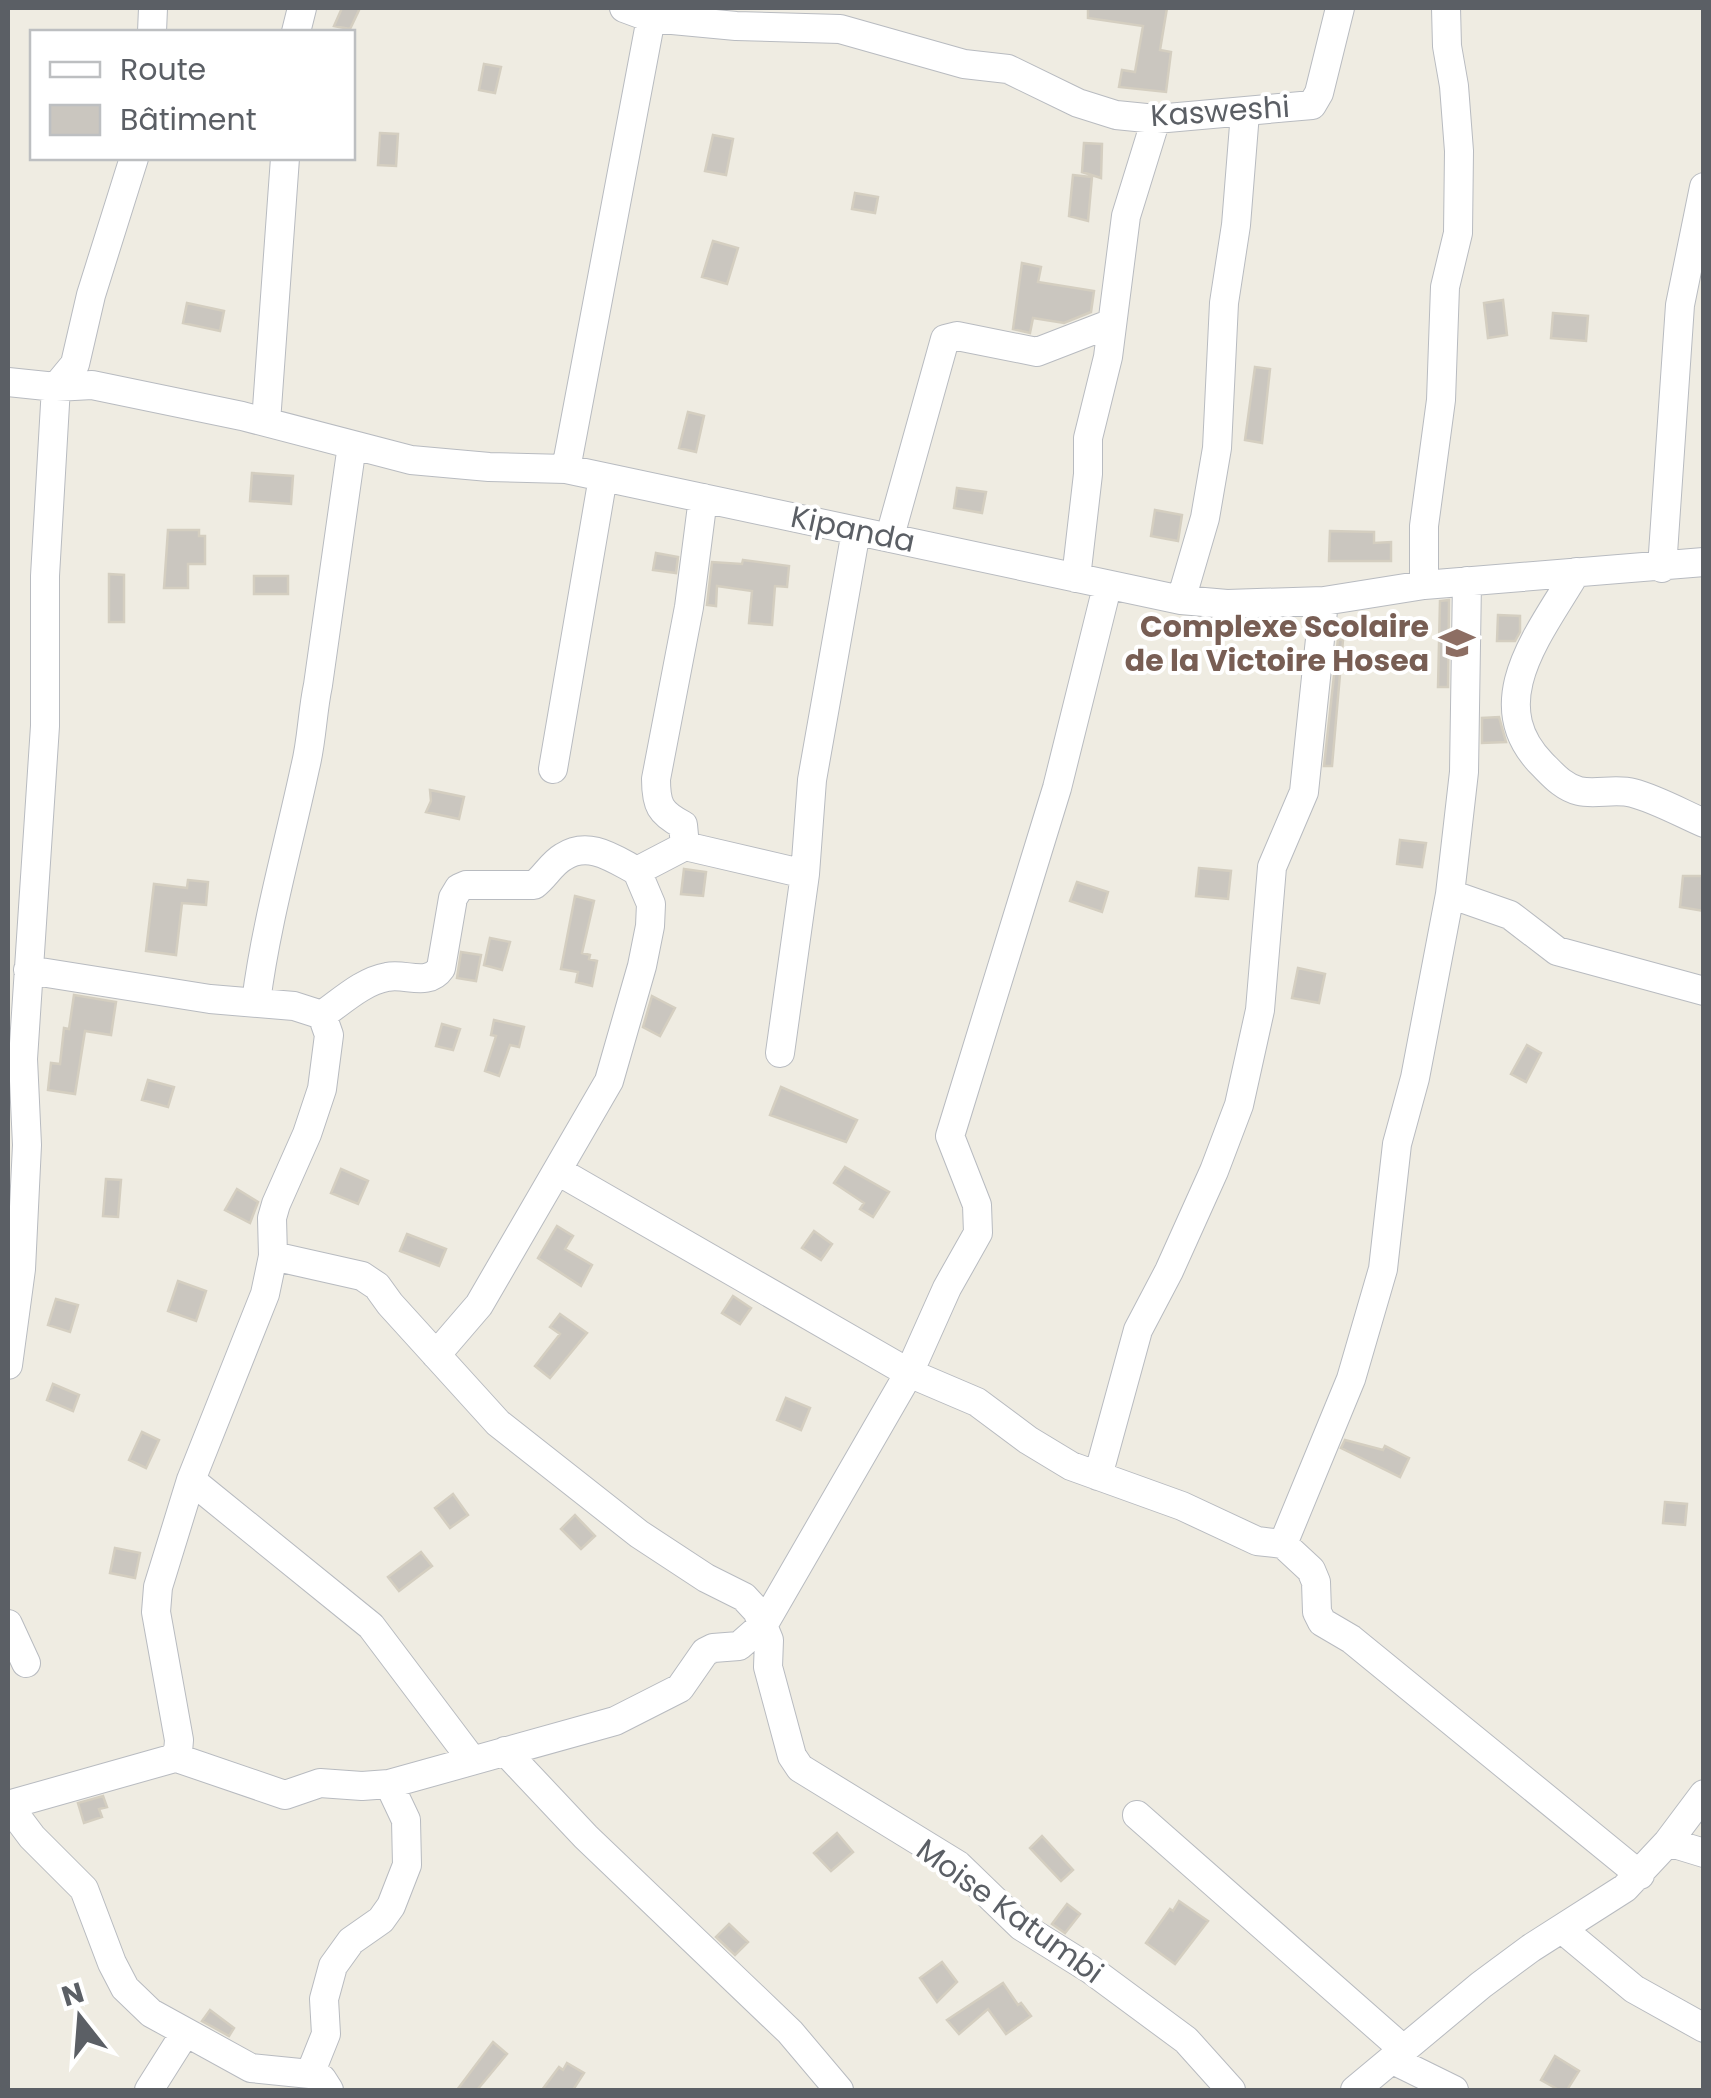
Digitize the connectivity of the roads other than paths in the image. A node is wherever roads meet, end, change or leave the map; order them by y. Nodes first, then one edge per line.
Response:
1 (624, 8) edge
2 (1340, 8) edge
3 (1446, 8) edge
4 (651, 13) edge
5 (1244, 112) junction
6 (1156, 119) junction
7 (133, 160) edge
8 (285, 160) edge
9 (1702, 200) edge
10 (1112, 323) junction
11 (8, 382) edge
12 (56, 387) junction
13 (266, 422) junction
14 (352, 445) junction
15 (566, 469) junction
16 (602, 476) junction
17 (704, 498) junction
18 (856, 531) junction
19 (890, 536) junction
20 (1704, 562) edge
21 (1662, 568) junction
22 (1576, 572) junction
23 (1076, 578) junction
24 (1467, 581) junction
25 (1424, 586) junction
26 (1107, 587) junction
27 (1181, 600) junction
28 (1324, 602) junction
29 (553, 769) dead end
30 (1704, 823) edge
31 (685, 846) junction
32 (637, 871) junction
33 (805, 874) junction
34 (1450, 894) junction
35 (28, 970) junction
36 (1704, 992) edge
37 (256, 1002) junction
38 (322, 1015) junction
39 (780, 1052) dead end
40 (558, 1172) junction
41 (272, 1256) junction
42 (436, 1355) junction
43 (8, 1365) edge
44 (909, 1373) junction
45 (1098, 1476) junction
46 (191, 1480) junction
47 (1283, 1544) junction
48 (8, 1624) edge
49 (764, 1624) junction
50 (26, 1664) dead end
51 (506, 1751) junction
52 (174, 1756) junction
53 (472, 1760) junction
54 (390, 1784) junction
55 (1704, 1794) edge
56 (1137, 1815) dead end
57 (1668, 1842) junction
58 (1704, 1853) edge
59 (1640, 1874) junction
60 (1562, 1929) junction
61 (1704, 2028) edge
62 (186, 2033) junction
63 (1399, 2055) junction
64 (320, 2082) edge
65 (149, 2090) edge
66 (839, 2090) edge
67 (1230, 2090) edge
68 (1355, 2090) edge
69 (1454, 2090) edge

1 - 4 street, Kasweshi
2 - 5 street, Kasweshi
3 - 25 street
4 - 6 street, Kasweshi
4 - 15 street
5 - 6 street, Kasweshi
5 - 27 street
6 - 10 street
7 - 12 street
8 - 13 street
9 - 21 street
10 - 19 street
10 - 23 street
11 - 12 street, Kipanda
12 - 13 street, Kipanda
12 - 35 street
13 - 14 street, Kipanda
14 - 15 street, Kipanda
14 - 37 street
15 - 16 street, Kipanda
16 - 17 street, Kipanda
16 - 29 street
17 - 18 street, Kipanda
17 - 31 street
18 - 19 street, Kipanda
18 - 33 street
19 - 23 street, Kipanda
20 - 21 street, Kipanda
21 - 22 street, Kipanda
22 - 24 street, Kipanda
22 - 30 street
23 - 26 street, Kipanda
24 - 25 street, Kipanda
24 - 34 street
25 - 28 street, Kipanda
26 - 27 street, Kipanda
26 - 44 street
27 - 28 street, Kipanda
28 - 45 street
31 - 32 street
31 - 33 street
32 - 38 street
32 - 40 street
33 - 39 street
34 - 36 street
34 - 47 street
35 - 37 street
35 - 43 street
37 - 38 street
38 - 41 street
40 - 42 street
40 - 44 street
41 - 42 street
41 - 46 street
42 - 49 street
44 - 45 street
44 - 49 street
45 - 47 street
46 - 52 street
46 - 53 street
47 - 59 street
48 - 50 street
49 - 51 street
49 - 67 street, Moise Katumbi
51 - 53 street
51 - 66 street
52 - 54 street
52 - 62 street
53 - 54 street
54 - 64 street
55 - 57 street
56 - 63 street
57 - 58 street
57 - 59 street
59 - 60 street
60 - 61 street
60 - 63 street
62 - 64 street
62 - 65 street
63 - 68 street
63 - 69 street

